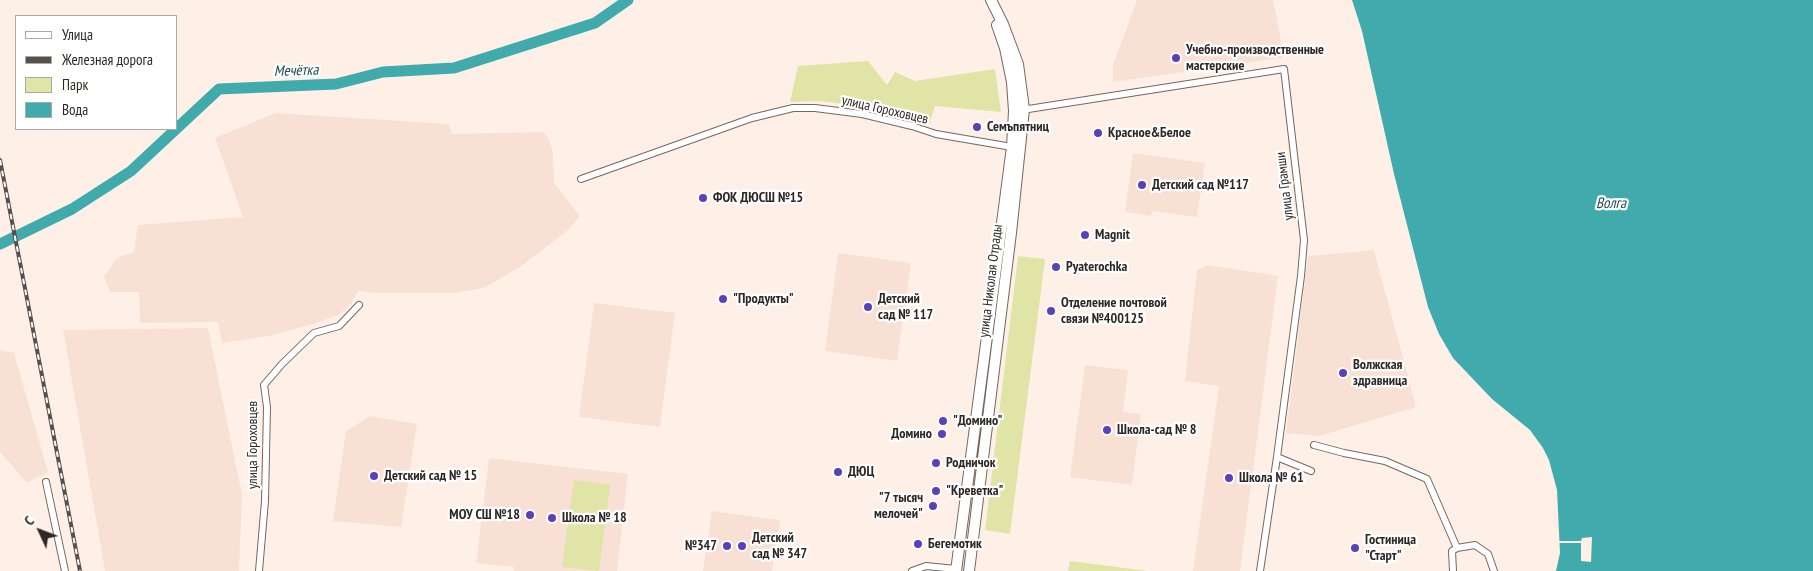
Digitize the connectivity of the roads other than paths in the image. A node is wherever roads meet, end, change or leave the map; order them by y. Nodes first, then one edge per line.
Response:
1 (987, 2) edge
2 (1019, 110) junction
3 (1012, 147) junction
4 (581, 179) dead end
5 (359, 305) dead end
6 (1314, 445) dead end
7 (1277, 457) junction
8 (1311, 471) dead end
9 (46, 482) dead end
10 (1457, 548) junction
11 (63, 570) edge
12 (956, 570) edge
13 (259, 571) edge
14 (912, 571) edge
15 (969, 571) edge
16 (1260, 571) edge
17 (1451, 571) edge
18 (1494, 571) edge

1 - 2 main road, улица Николая Отрады
1 - 2 main road, улица Николая Отрады
2 - 3 main road, улица Николая Отрады
2 - 7 street, улица Грамши
2 - 15 main road, улица Николая Отрады
3 - 4 street, улица Гороховцев
3 - 12 main road, улица Николая Отрады
5 - 13 street, улица Гороховцев
6 - 10 street
7 - 8 street
7 - 16 street, улица Грамши
9 - 11 street
10 - 17 street
10 - 18 street
12 - 14 street

